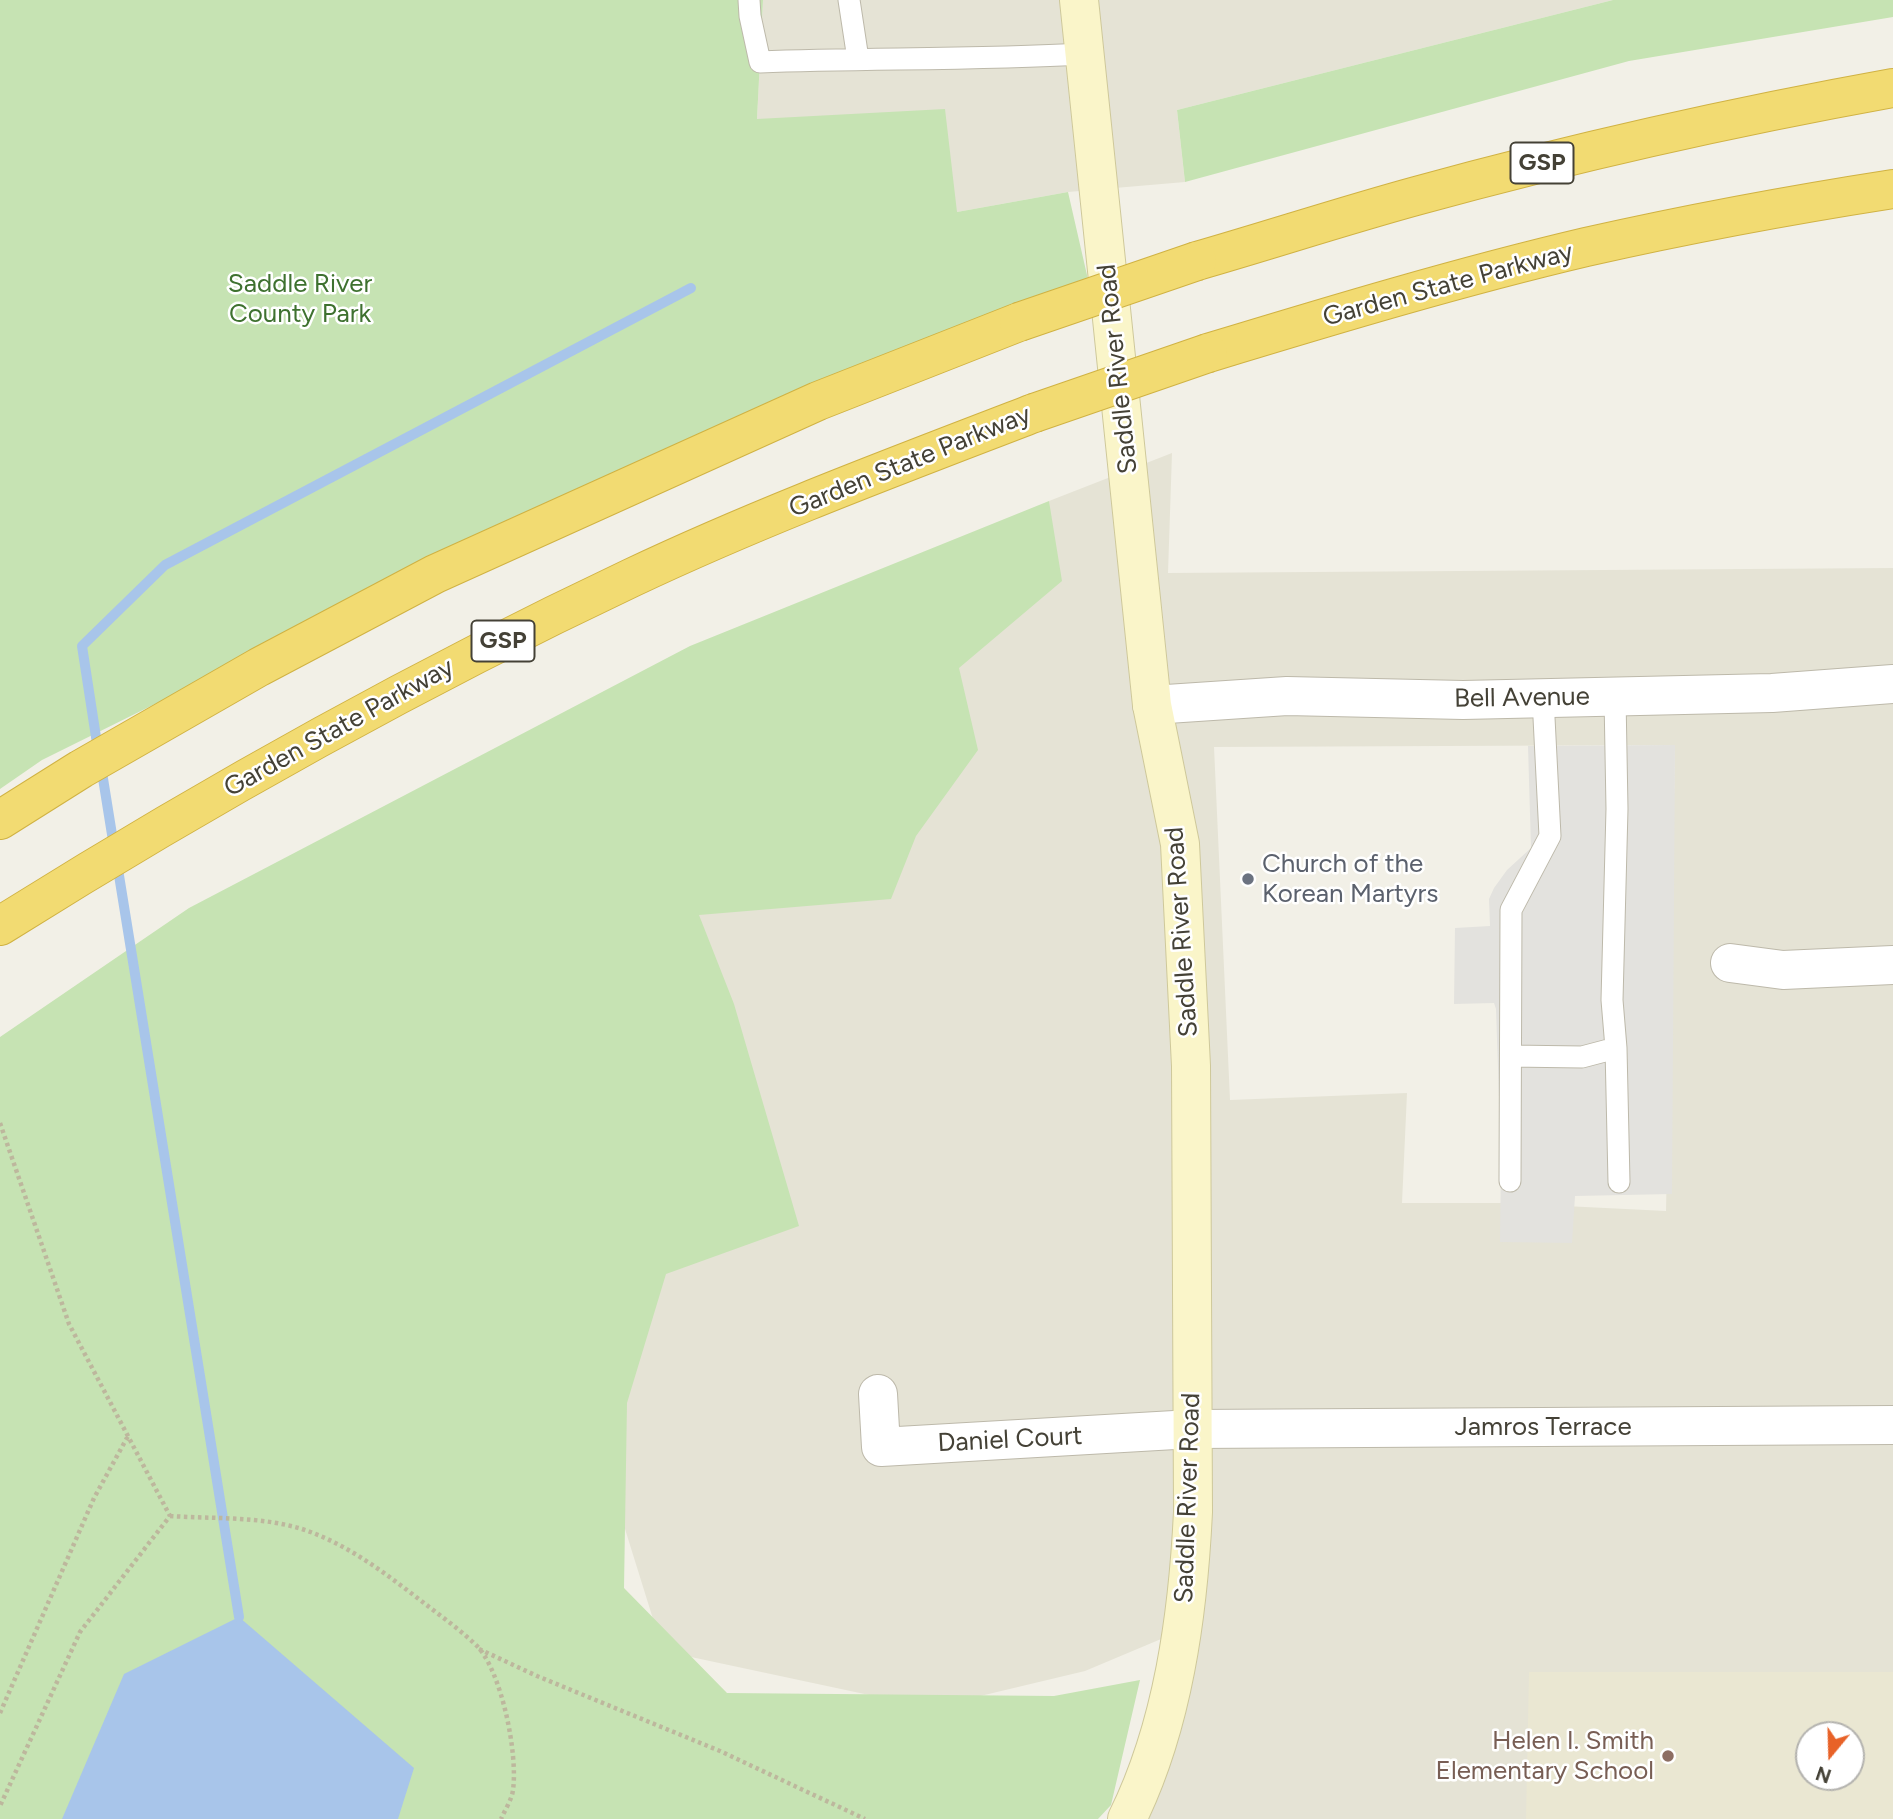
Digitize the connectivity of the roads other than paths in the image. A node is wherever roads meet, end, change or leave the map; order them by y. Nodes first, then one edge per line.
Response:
1 (749, 0) edge
2 (849, 0) edge
3 (1079, 0) edge
4 (1084, 54) junction
5 (858, 59) junction
6 (1893, 89) edge
7 (1893, 189) edge
8 (1893, 684) edge
9 (1615, 697) junction
10 (1543, 698) junction
11 (1152, 705) junction
12 (0, 821) edge
13 (0, 926) edge
14 (1730, 963) dead end
15 (1893, 965) edge
16 (1616, 1048) junction
17 (1511, 1056) junction
18 (1510, 1181) dead end
19 (1619, 1182) dead end
20 (878, 1394) dead end
21 (1893, 1425) edge
22 (1192, 1429) junction
23 (1127, 1819) edge

1 - 5 lane
2 - 5 lane
3 - 4 street, Saddle River Road
4 - 5 lane
4 - 11 street, Saddle River Road
6 - 12 highway, GSP, bridge
7 - 13 highway, Garden State Parkway / GSP, bridge
8 - 9 street, Bell Avenue
9 - 10 street, Bell Avenue
9 - 16 lane
10 - 11 street, Bell Avenue
10 - 17 lane
11 - 22 street, Saddle River Road
14 - 15 street
16 - 17 lane
16 - 19 lane
17 - 18 lane
20 - 22 street, Daniel Court
21 - 22 street, Jamros Terrace
22 - 23 street, Saddle River Road

